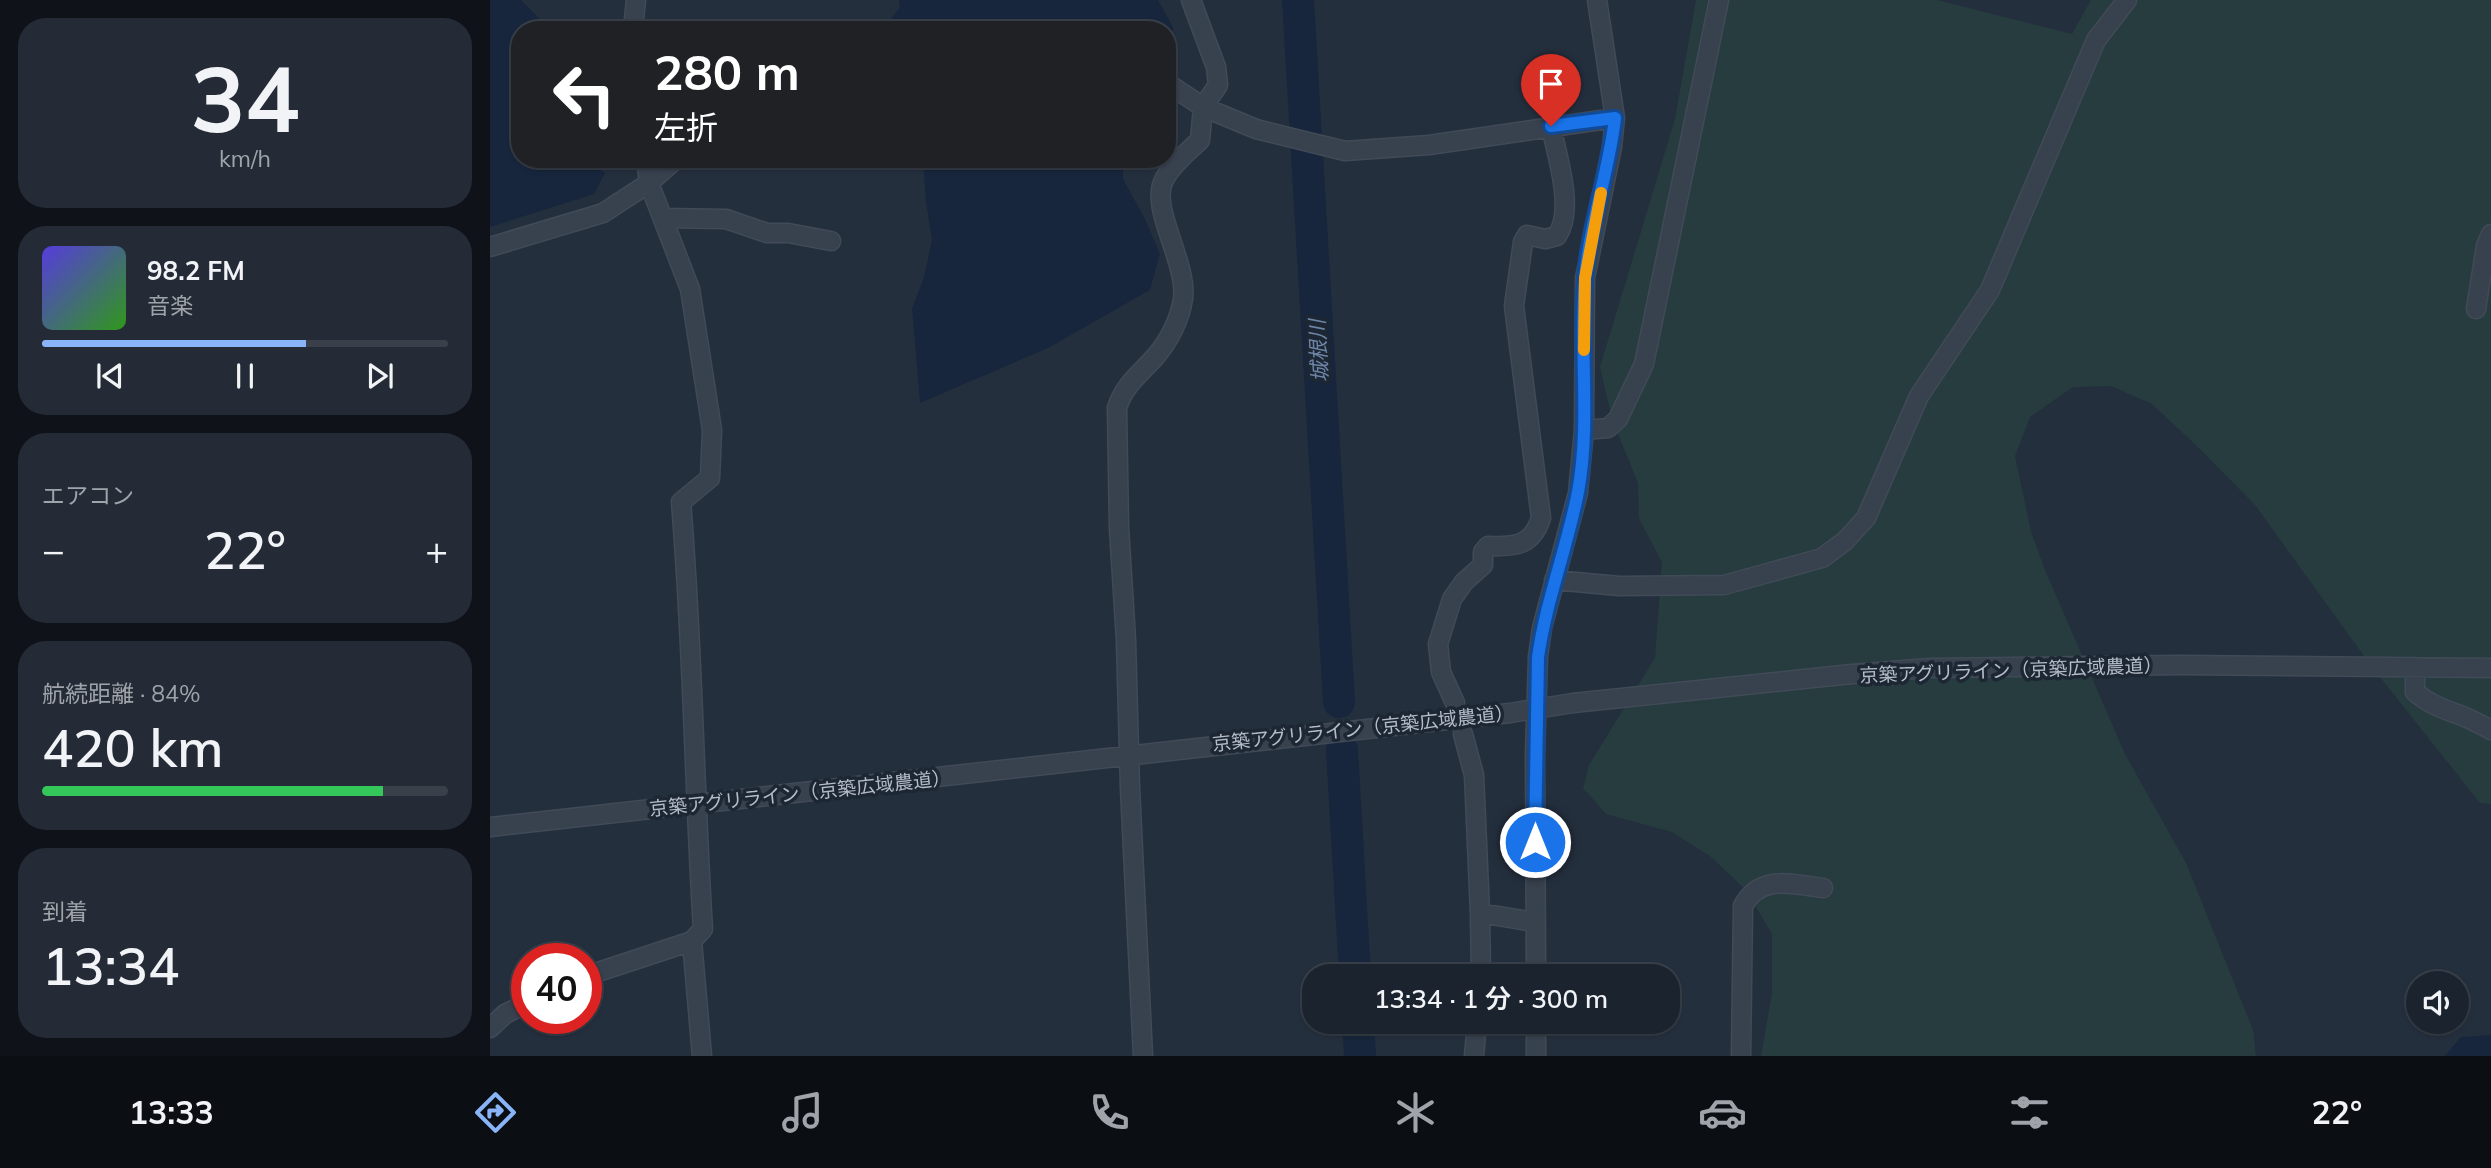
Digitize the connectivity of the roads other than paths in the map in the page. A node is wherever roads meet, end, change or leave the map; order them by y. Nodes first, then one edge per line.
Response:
1 (636, 0) edge
2 (1191, 0) edge
3 (1597, 0) edge
4 (1719, 0) edge
5 (2127, 0) edge
6 (634, 21) edge
7 (1176, 89) edge
8 (1203, 107) junction
9 (1615, 118) junction
10 (1551, 126) junction
11 (1176, 163) edge
12 (647, 168) edge
13 (666, 168) edge
14 (1172, 168) edge
15 (649, 183) junction
16 (663, 218) junction
17 (2491, 234) edge
18 (831, 241) dead end
19 (490, 247) edge
20 (2476, 309) dead end
21 (1584, 430) junction
22 (1554, 580) junction
23 (2415, 667) junction
24 (2491, 668) edge
25 (1455, 703) dead end
26 (1537, 708) junction
27 (2491, 730) edge
28 (1463, 734) dead end
29 (1129, 755) junction
30 (695, 803) junction
31 (490, 827) edge
32 (1823, 888) dead end
33 (1480, 913) junction
34 (1535, 922) junction
35 (692, 940) junction
36 (1481, 964) edge
37 (1536, 964) edge
38 (602, 971) edge
39 (511, 1011) edge
40 (490, 1028) edge
41 (1476, 1034) edge
42 (1536, 1034) edge
43 (702, 1056) edge
44 (1143, 1056) edge
45 (1474, 1056) edge
46 (1536, 1056) edge
47 (1741, 1056) edge

1 - 6 street
2 - 8 street
3 - 9 street
4 - 21 street
5 - 22 street
7 - 8 street
8 - 10 street
8 - 11 street
9 - 10 street
9 - 21 street
10 - 25 street
12 - 15 street
13 - 15 street
14 - 29 street
15 - 16 street
15 - 19 street
16 - 18 street
16 - 30 street
17 - 20 street
21 - 22 street
22 - 26 street
23 - 24 street, 京築アグリライン（京築広域農道）
23 - 26 street, 京築アグリライン（京築広域農道）
23 - 27 street
26 - 29 street, 京築アグリライン（京築広域農道）
26 - 34 street
28 - 33 street
29 - 30 street, 京築アグリライン（京築広域農道）
29 - 44 street
30 - 31 street, 京築アグリライン（京築広域農道）
30 - 35 street
32 - 47 street
33 - 34 street
33 - 36 street
34 - 37 street
35 - 38 street
35 - 43 street
39 - 40 street
41 - 45 street
42 - 46 street

